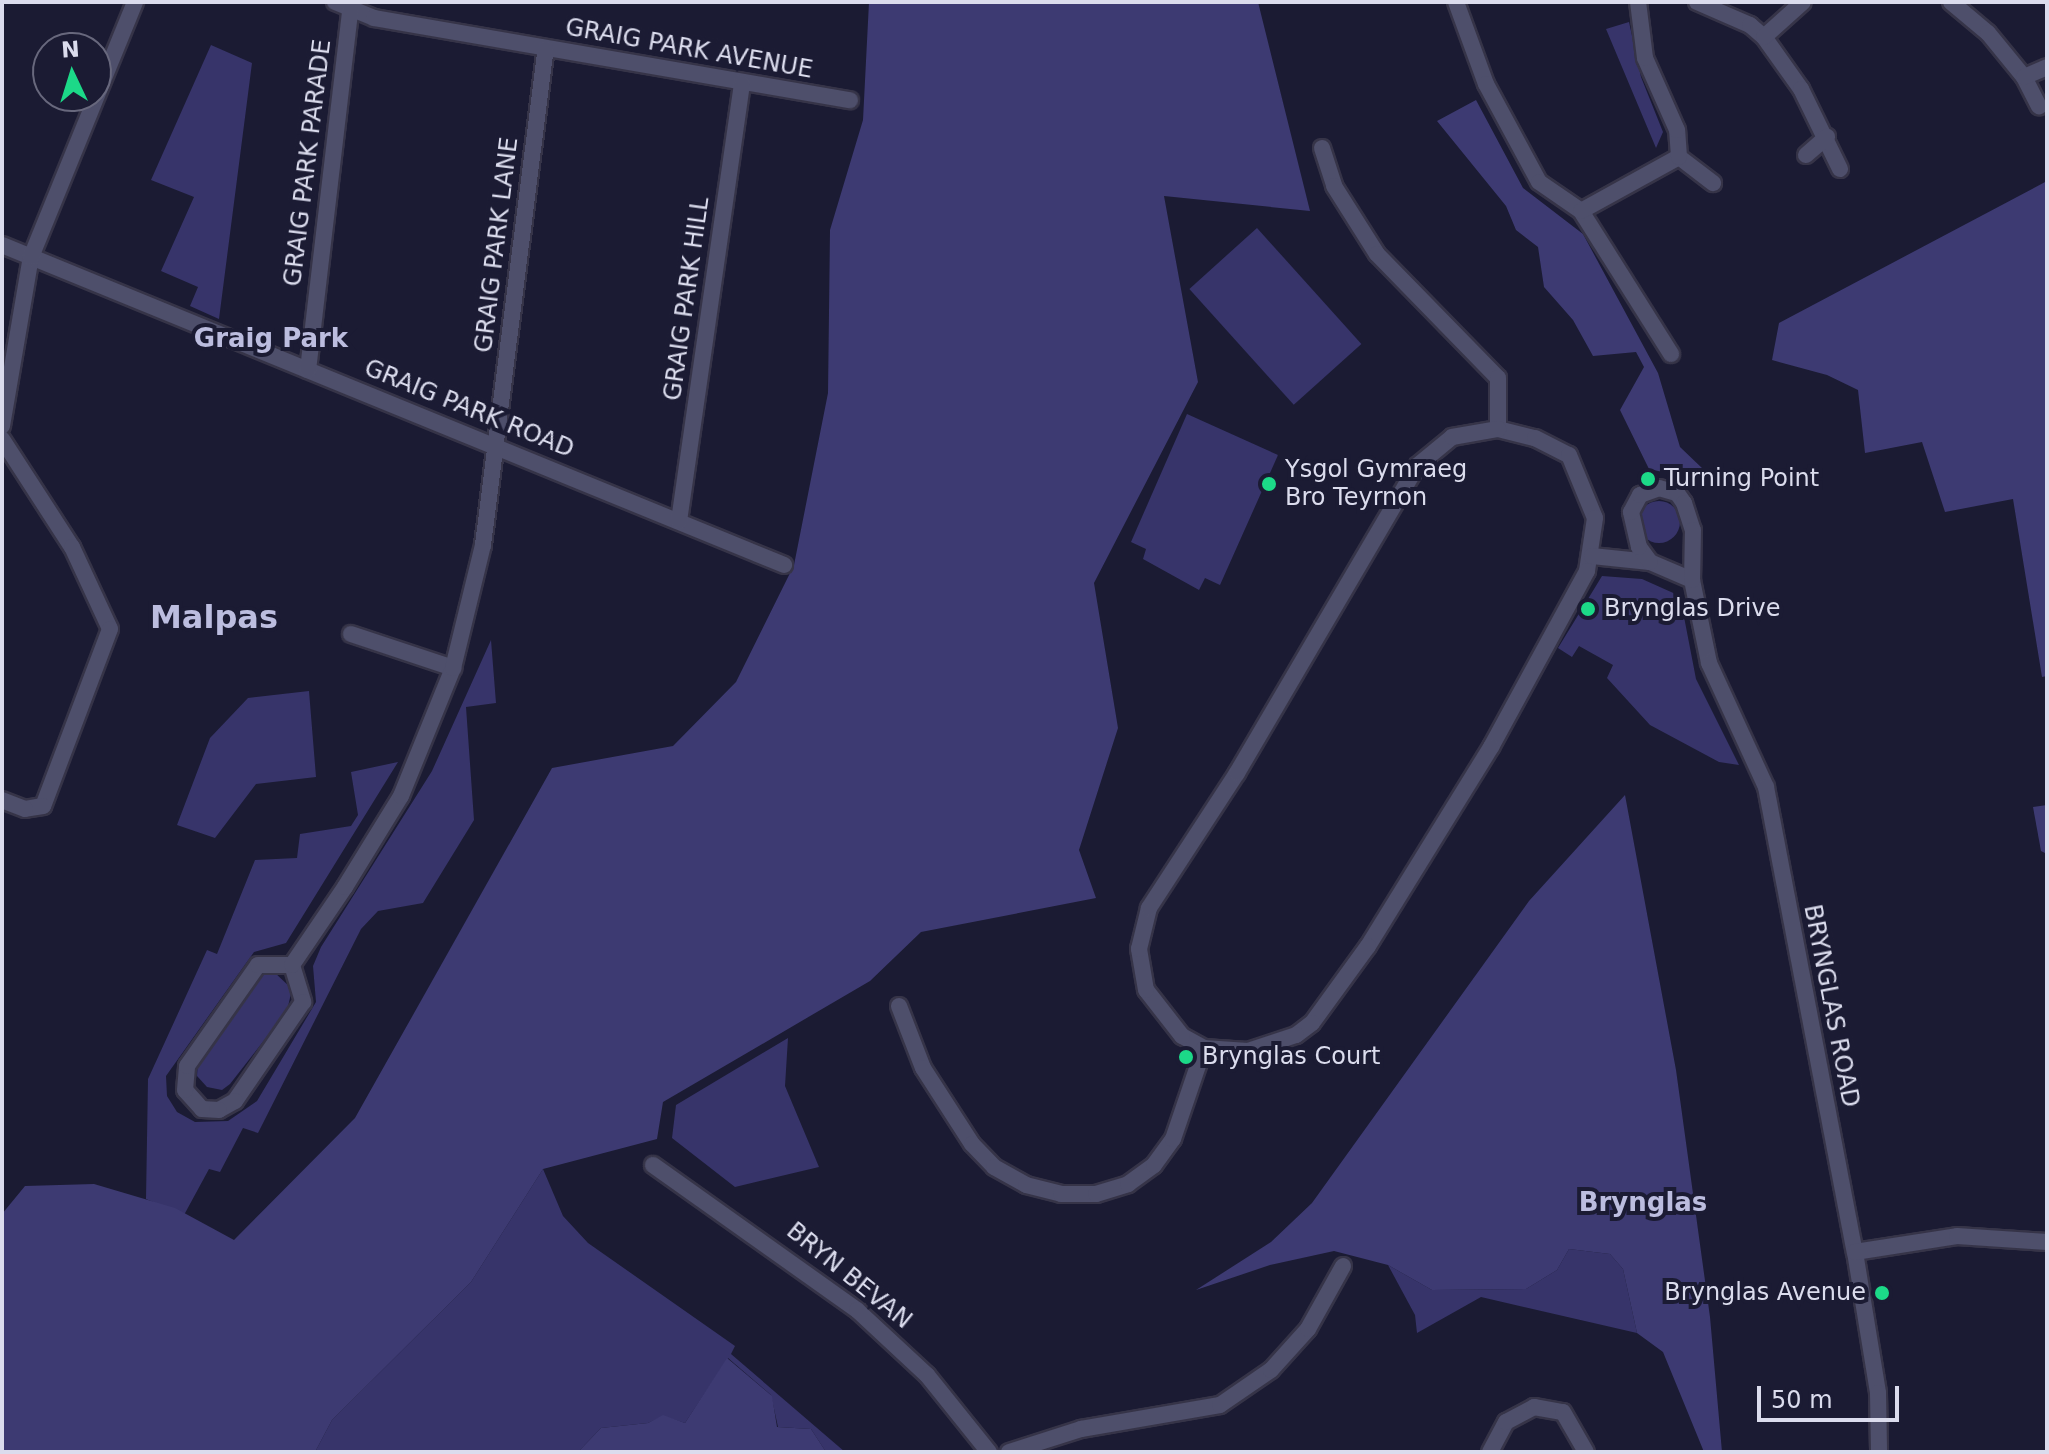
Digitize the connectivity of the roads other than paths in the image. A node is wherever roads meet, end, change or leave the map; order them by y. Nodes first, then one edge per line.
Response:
1 (135, 2) edge
2 (1456, 2) edge
3 (1638, 2) edge
4 (1697, 2) edge
5 (1803, 2) edge
6 (1951, 2) edge
7 (342, 6) edge
8 (1764, 37) junction
9 (546, 49) junction
10 (2047, 67) edge
11 (2024, 77) junction
12 (742, 84) junction
13 (850, 100) dead end
14 (2039, 106) dead end
15 (1827, 137) junction
16 (1322, 148) dead end
17 (1806, 155) dead end
18 (1679, 157) junction
19 (1840, 169) dead end
20 (1713, 183) dead end
21 (1581, 211) junction
22 (2, 245) edge
23 (31, 257) junction
24 (1671, 354) dead end
25 (308, 370) junction
26 (2, 426) edge
27 (1498, 429) junction
28 (2, 439) edge
29 (497, 446) junction
30 (679, 521) junction
31 (1592, 556) junction
32 (1650, 562) junction
33 (784, 565) dead end
34 (1692, 580) junction
35 (351, 634) dead end
36 (453, 668) junction
37 (2, 800) edge
38 (292, 965) junction
39 (899, 1006) dead end
40 (1204, 1048) junction
41 (653, 1165) dead end
42 (2047, 1242) edge
43 (1855, 1252) junction
44 (1343, 1266) dead end
45 (989, 1452) edge
46 (1009, 1452) edge
47 (1490, 1452) edge
48 (1586, 1452) edge
49 (1879, 1452) edge

1 - 23 street
2 - 21 street
3 - 18 street
4 - 8 street
5 - 8 street
6 - 11 street
7 - 9 street, GRAIG PARK AVENUE
7 - 25 street, GRAIG PARK PARADE
8 - 15 street
9 - 12 street, GRAIG PARK AVENUE
9 - 29 street, GRAIG PARK LANE
10 - 11 street
11 - 14 street
12 - 13 street, GRAIG PARK AVENUE
12 - 30 street, GRAIG PARK HILL
15 - 17 street
15 - 19 street
16 - 27 street
18 - 20 street
18 - 21 street
21 - 24 street
22 - 23 street, GRAIG PARK ROAD
23 - 25 street, GRAIG PARK ROAD
23 - 26 street
25 - 29 street, GRAIG PARK ROAD
27 - 31 street
27 - 40 street
28 - 37 street
29 - 30 street, GRAIG PARK ROAD
29 - 36 street, GRAIG PARK LANE
30 - 33 street, GRAIG PARK ROAD
31 - 32 street
31 - 40 street
32 - 34 street
32 - 34 street, BRYNGLAS ROAD
34 - 43 street, BRYNGLAS ROAD
35 - 36 street
36 - 38 street, GRAIG PARK LANE
38 - 38 street
39 - 40 street
41 - 45 street, BRYN BEVAN
42 - 43 street
43 - 49 street, BRYNGLAS ROAD
44 - 46 street
47 - 48 street

